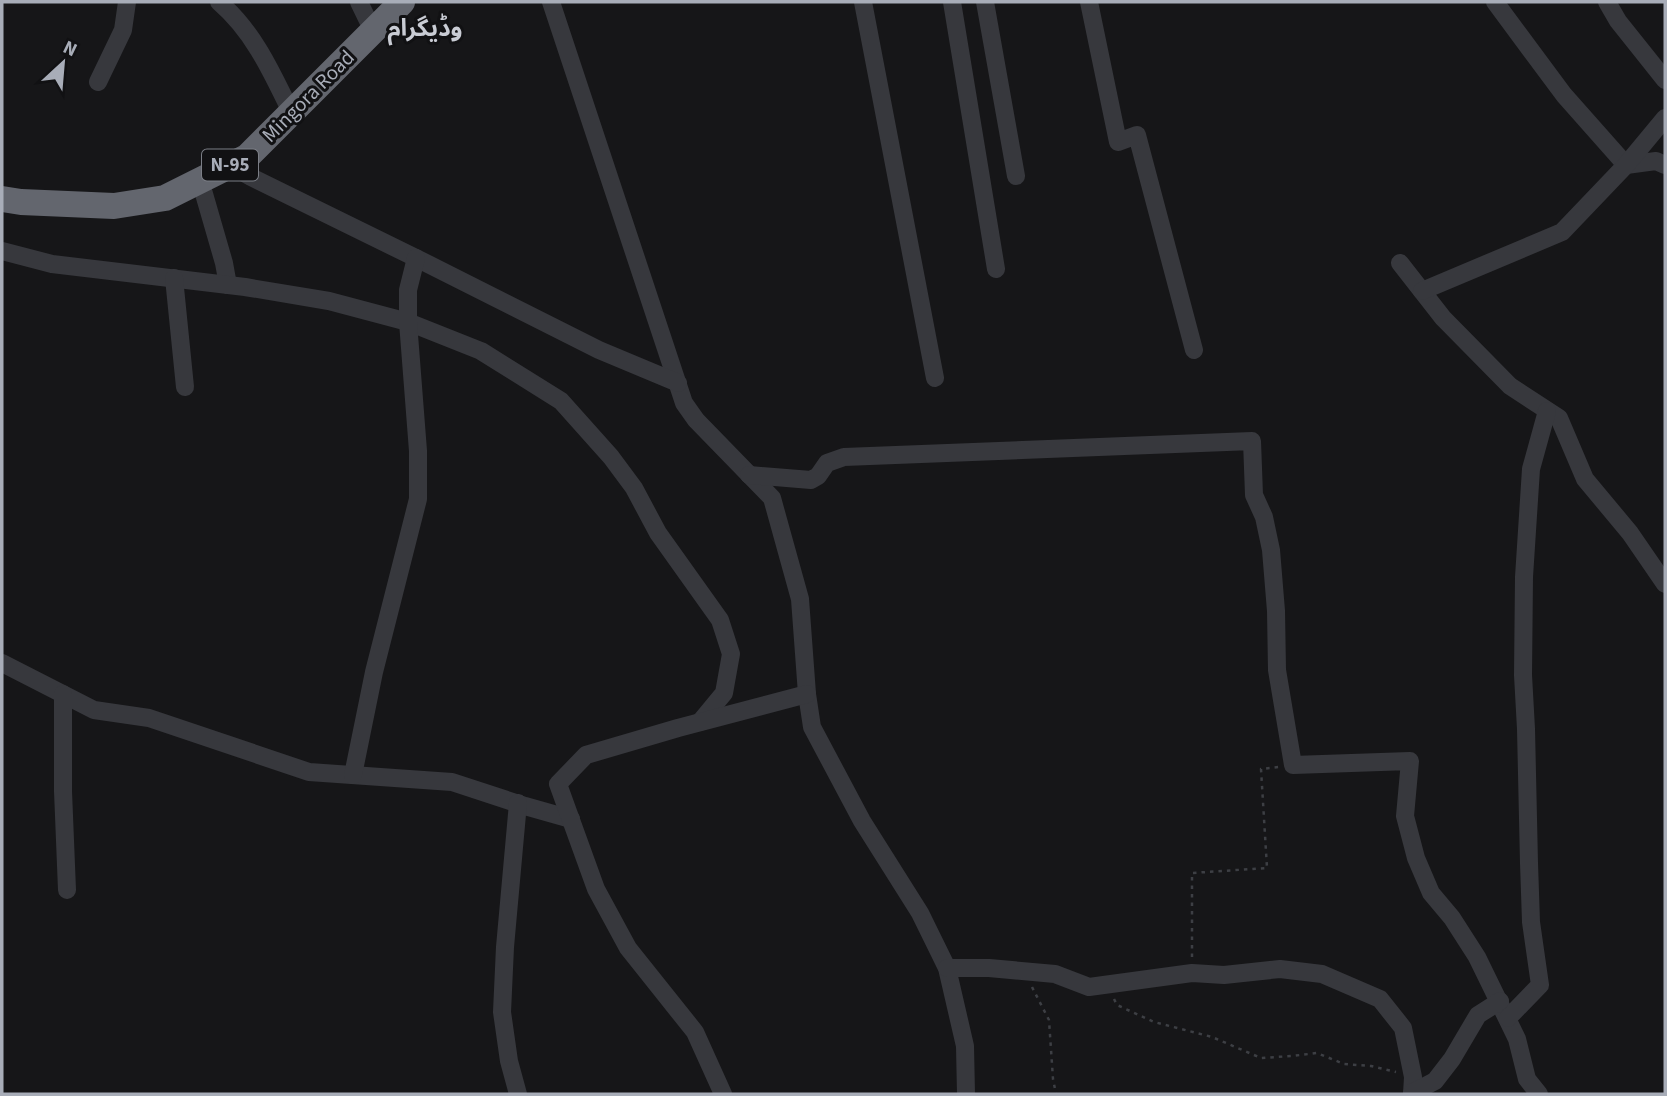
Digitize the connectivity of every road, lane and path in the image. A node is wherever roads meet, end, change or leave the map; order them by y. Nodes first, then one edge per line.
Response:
1 (127, 2) edge
2 (219, 2) edge
3 (359, 2) edge
4 (401, 2) edge
5 (551, 2) edge
6 (863, 2) edge
7 (952, 2) edge
8 (985, 2) edge
9 (1089, 2) edge
10 (1495, 2) edge
11 (1607, 2) edge
12 (373, 31) junction
13 (1665, 80) edge
14 (98, 82) dead end
15 (292, 114) junction
16 (1665, 118) edge
17 (230, 165) junction
18 (1626, 165) junction
19 (1665, 165) edge
20 (1016, 176) dead end
21 (200, 180) junction
22 (2, 199) edge
23 (2, 251) edge
24 (416, 258) junction
25 (1400, 263) dead end
26 (996, 269) dead end
27 (174, 278) junction
28 (228, 285) junction
29 (1422, 291) junction
30 (408, 322) junction
31 (1194, 350) dead end
32 (936, 378) dead end
33 (678, 383) junction
34 (185, 387) dead end
35 (1548, 411) junction
36 (749, 475) junction
37 (1665, 584) edge
38 (2, 663) edge
39 (63, 694) junction
40 (807, 694) junction
41 (701, 722) junction
42 (1293, 765) junction
43 (353, 775) junction
44 (518, 803) junction
45 (571, 819) junction
46 (66, 890) dead end
47 (947, 968) junction
48 (1025, 971) junction
49 (1192, 972) junction
50 (1104, 985) junction
51 (1500, 1001) junction
52 (1508, 1018) junction
53 (1412, 1088) edge
54 (518, 1094) edge
55 (723, 1094) edge
56 (966, 1094) edge
57 (1056, 1094) edge
58 (1539, 1094) edge

1 - 14 street
2 - 15 street
3 - 12 street
4 - 12 highway, Mingora Road / N-95
5 - 33 street
6 - 32 street
7 - 26 street
8 - 20 street
9 - 31 street
10 - 18 street
11 - 13 street
12 - 15 highway, Mingora Road / N-95
15 - 17 highway, Mingora Road / N-95
16 - 18 street
17 - 21 highway, Mingora Road / N-95
17 - 24 street
18 - 19 street
18 - 29 street
21 - 22 highway, Mingora Road / N-95
21 - 28 street
23 - 27 street
24 - 30 street
24 - 33 street
25 - 29 street
27 - 28 street
27 - 34 street
28 - 30 street
29 - 35 street
30 - 41 street
30 - 43 street
33 - 36 street
35 - 37 street
35 - 52 street
36 - 40 street
36 - 42 street
38 - 39 street
39 - 43 street
39 - 46 street
40 - 41 street
40 - 47 street
41 - 45 street
42 - 49 path
42 - 51 street
43 - 44 street
44 - 45 street
44 - 54 street
45 - 55 street
47 - 48 street
47 - 56 street
48 - 50 street
48 - 57 path
49 - 50 street
49 - 53 street
50 - 53 path
51 - 52 street
51 - 53 street
52 - 58 street

